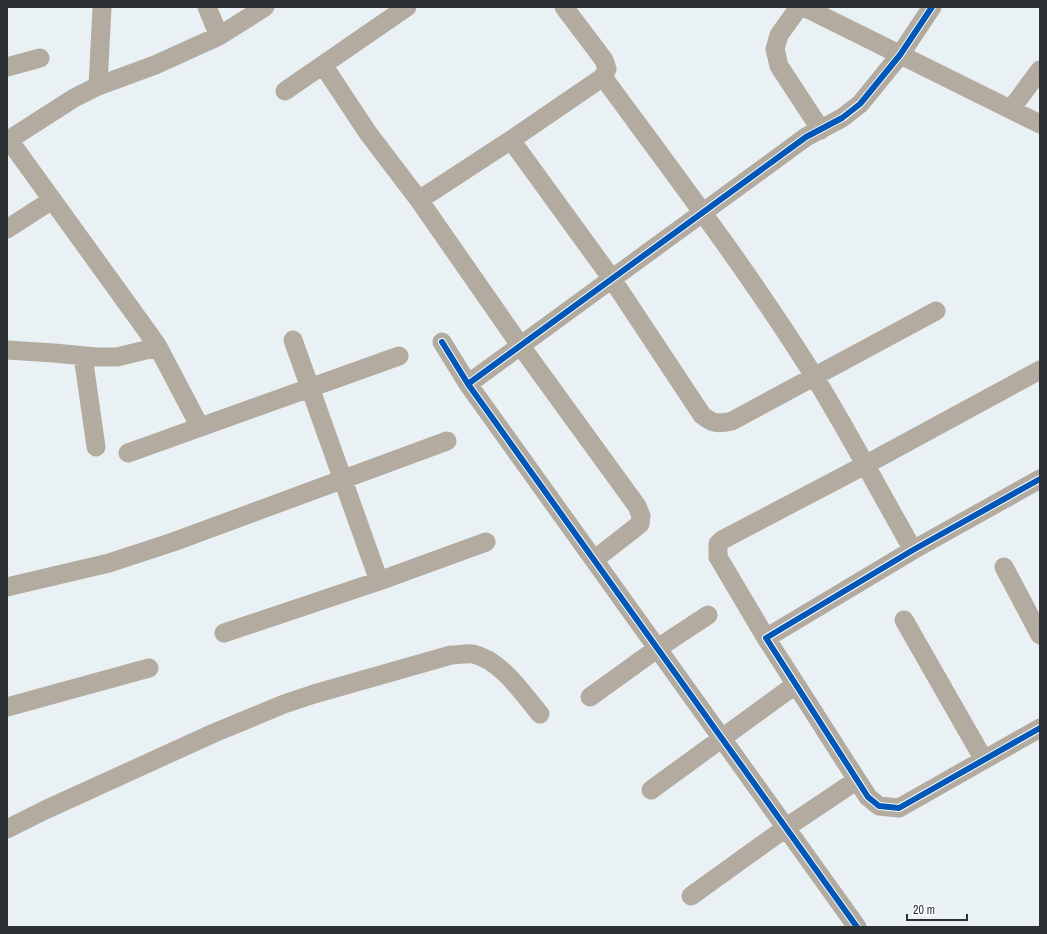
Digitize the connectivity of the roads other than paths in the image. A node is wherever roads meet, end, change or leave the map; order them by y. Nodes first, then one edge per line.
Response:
1 (102, 7) edge
2 (207, 7) edge
3 (265, 7) edge
4 (407, 7) edge
5 (564, 7) edge
6 (799, 7) edge
7 (804, 7) edge
8 (932, 7) edge
9 (219, 36) junction
10 (900, 55) junction
11 (40, 58) dead end
12 (324, 65) junction
13 (7, 67) edge
14 (1040, 70) edge
15 (603, 77) junction
16 (98, 86) junction
17 (285, 91) dead end
18 (1011, 110) junction
19 (1040, 124) edge
20 (821, 130) junction
21 (511, 140) junction
22 (8, 141) edge
23 (52, 200) junction
24 (419, 200) junction
25 (704, 213) junction
26 (7, 229) edge
27 (612, 279) junction
28 (936, 311) dead end
29 (293, 340) dead end
30 (442, 342) dead end
31 (520, 345) junction
32 (158, 347) junction
33 (7, 350) edge
34 (83, 356) junction
35 (399, 356) dead end
36 (1040, 370) edge
37 (814, 377) junction
38 (468, 384) junction
39 (310, 387) junction
40 (200, 427) junction
41 (447, 441) dead end
42 (96, 447) dead end
43 (128, 453) dead end
44 (865, 465) junction
45 (343, 479) junction
46 (1040, 479) edge
47 (486, 542) dead end
48 (913, 550) junction
49 (594, 560) junction
50 (1004, 567) dead end
51 (379, 580) junction
52 (7, 587) edge
53 (708, 614) dead end
54 (904, 620) dead end
55 (224, 633) dead end
56 (1040, 635) edge
57 (766, 638) junction
58 (658, 648) junction
59 (149, 668) dead end
60 (795, 685) junction
61 (590, 697) dead end
62 (7, 706) edge
63 (540, 714) dead end
64 (1040, 728) edge
65 (723, 738) junction
66 (984, 760) junction
67 (857, 780) junction
68 (651, 790) dead end
69 (787, 827) junction
70 (7, 829) edge
71 (691, 896) dead end
72 (857, 927) edge

1 - 16 street
2 - 9 street
3 - 9 street
4 - 12 street
5 - 15 street
6 - 20 street
7 - 10 street
8 - 10 street
9 - 16 street
10 - 18 street
10 - 20 street
11 - 13 street
12 - 17 street
12 - 24 street
14 - 18 street
15 - 21 street
15 - 25 street
16 - 22 street
18 - 19 street
20 - 25 street
21 - 24 street
21 - 27 street
22 - 23 street
23 - 26 street
23 - 32 street
24 - 31 street
25 - 27 street
25 - 37 street
27 - 31 street
27 - 37 street
28 - 37 street
29 - 39 street
30 - 38 street
31 - 38 street
31 - 49 street
32 - 34 street
32 - 40 street
33 - 34 street
34 - 42 street
35 - 39 street
36 - 44 street
37 - 44 street
38 - 49 street
39 - 40 street
39 - 45 street
40 - 43 street
41 - 45 street
44 - 48 street
44 - 57 street
45 - 51 street
45 - 52 street
46 - 48 street
47 - 51 street
48 - 57 street
49 - 58 street
50 - 56 street
51 - 55 street
53 - 58 street
54 - 66 street
57 - 60 street
58 - 61 street
58 - 65 street
59 - 62 street
60 - 65 street
60 - 67 street
63 - 70 street
64 - 66 street
65 - 68 street
65 - 69 street
66 - 67 street
67 - 69 street
69 - 71 street
69 - 72 street

